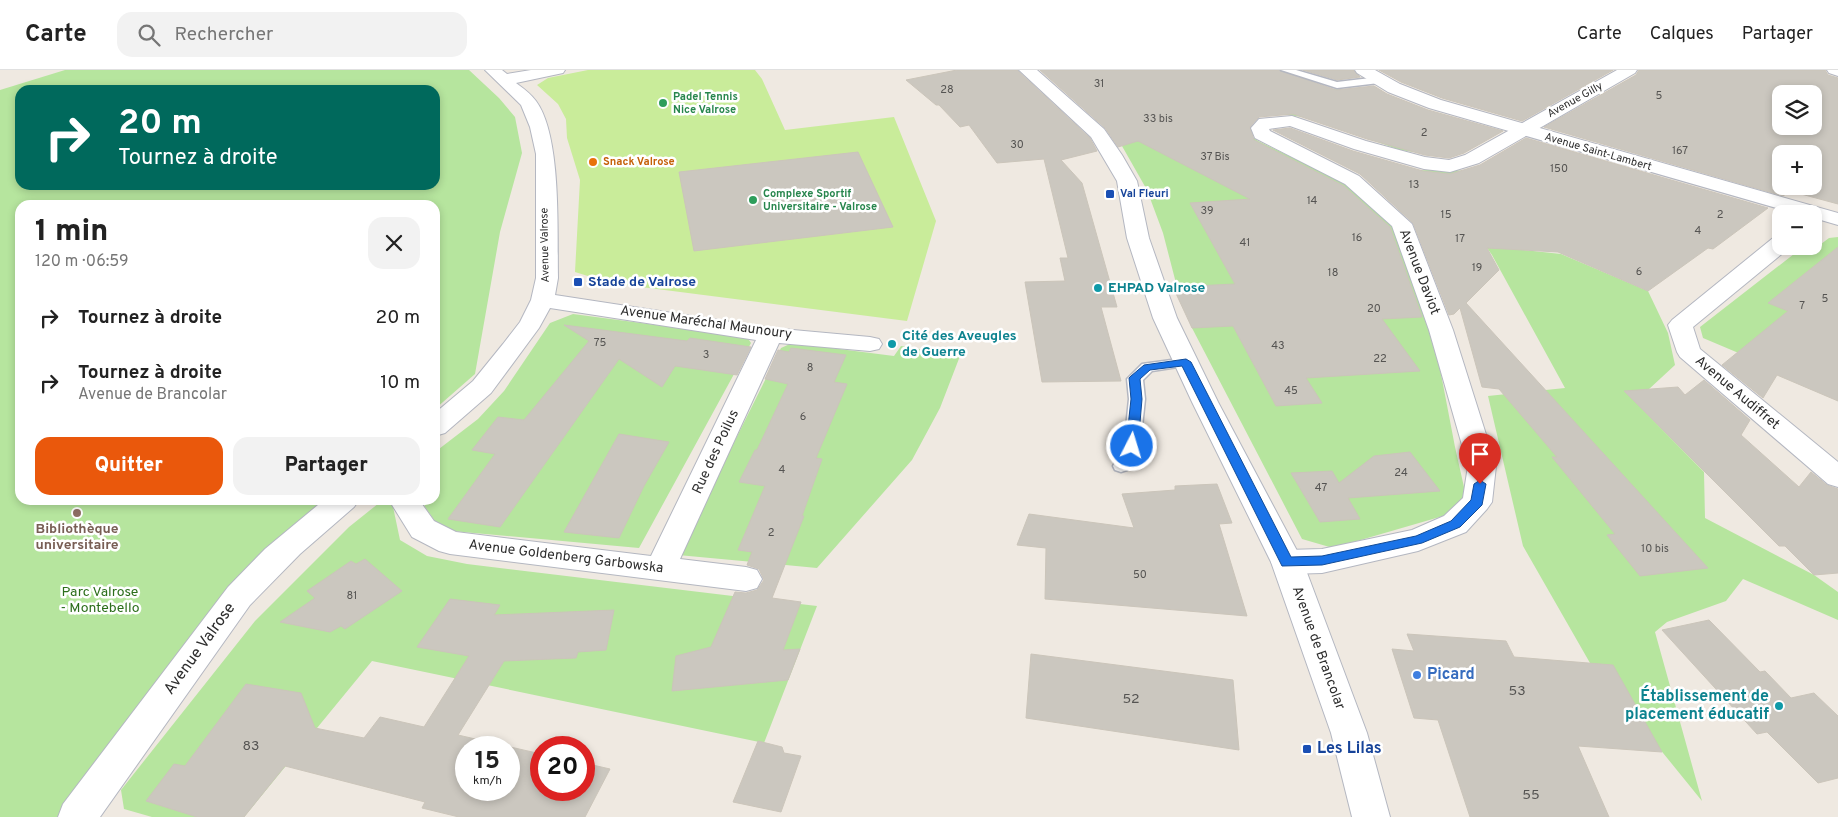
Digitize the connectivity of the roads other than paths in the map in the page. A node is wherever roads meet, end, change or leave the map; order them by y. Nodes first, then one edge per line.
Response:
1 (556, 70) edge
2 (1026, 70) edge
3 (1286, 70) edge
4 (1363, 70) edge
5 (1629, 70) edge
6 (499, 75) edge
7 (1379, 80) junction
8 (1522, 130) junction
9 (1783, 205) edge
10 (1822, 216) edge
11 (1838, 220) edge
12 (1772, 250) edge
13 (543, 300) junction
14 (771, 334) junction
15 (870, 344) dead end
16 (1186, 362) junction
17 (440, 423) edge
18 (1121, 466) dead end
19 (1838, 478) edge
20 (338, 505) edge
21 (407, 505) edge
22 (1287, 562) junction
23 (660, 569) junction
24 (746, 579) dead end
25 (77, 817) edge
26 (1371, 817) edge

1 - 6 street
2 - 16 street, Avenue de Brancolar
3 - 7 lane
4 - 7 street, Avenue Saint-Lambert
5 - 8 street, Avenue Gilly
6 - 13 street, Avenue Valrose
7 - 8 street, Avenue Saint-Lambert
8 - 9 street, Avenue Saint-Lambert
8 - 22 street, Avenue Daviot
10 - 11 street, Avenue Saint-Lambert
12 - 19 street, Avenue Audiffret
13 - 14 street, Avenue Maréchal Maunoury
13 - 17 street, Avenue Valrose
14 - 15 street, Avenue Maréchal Maunoury
14 - 23 street, Rue des Poilus
16 - 18 lane
16 - 22 street, Avenue de Brancolar
20 - 25 street, Avenue Valrose
21 - 23 street, Avenue Goldenberg Garbowska
22 - 26 street, Avenue de Brancolar
23 - 24 street, Avenue Goldenberg Garbowska

